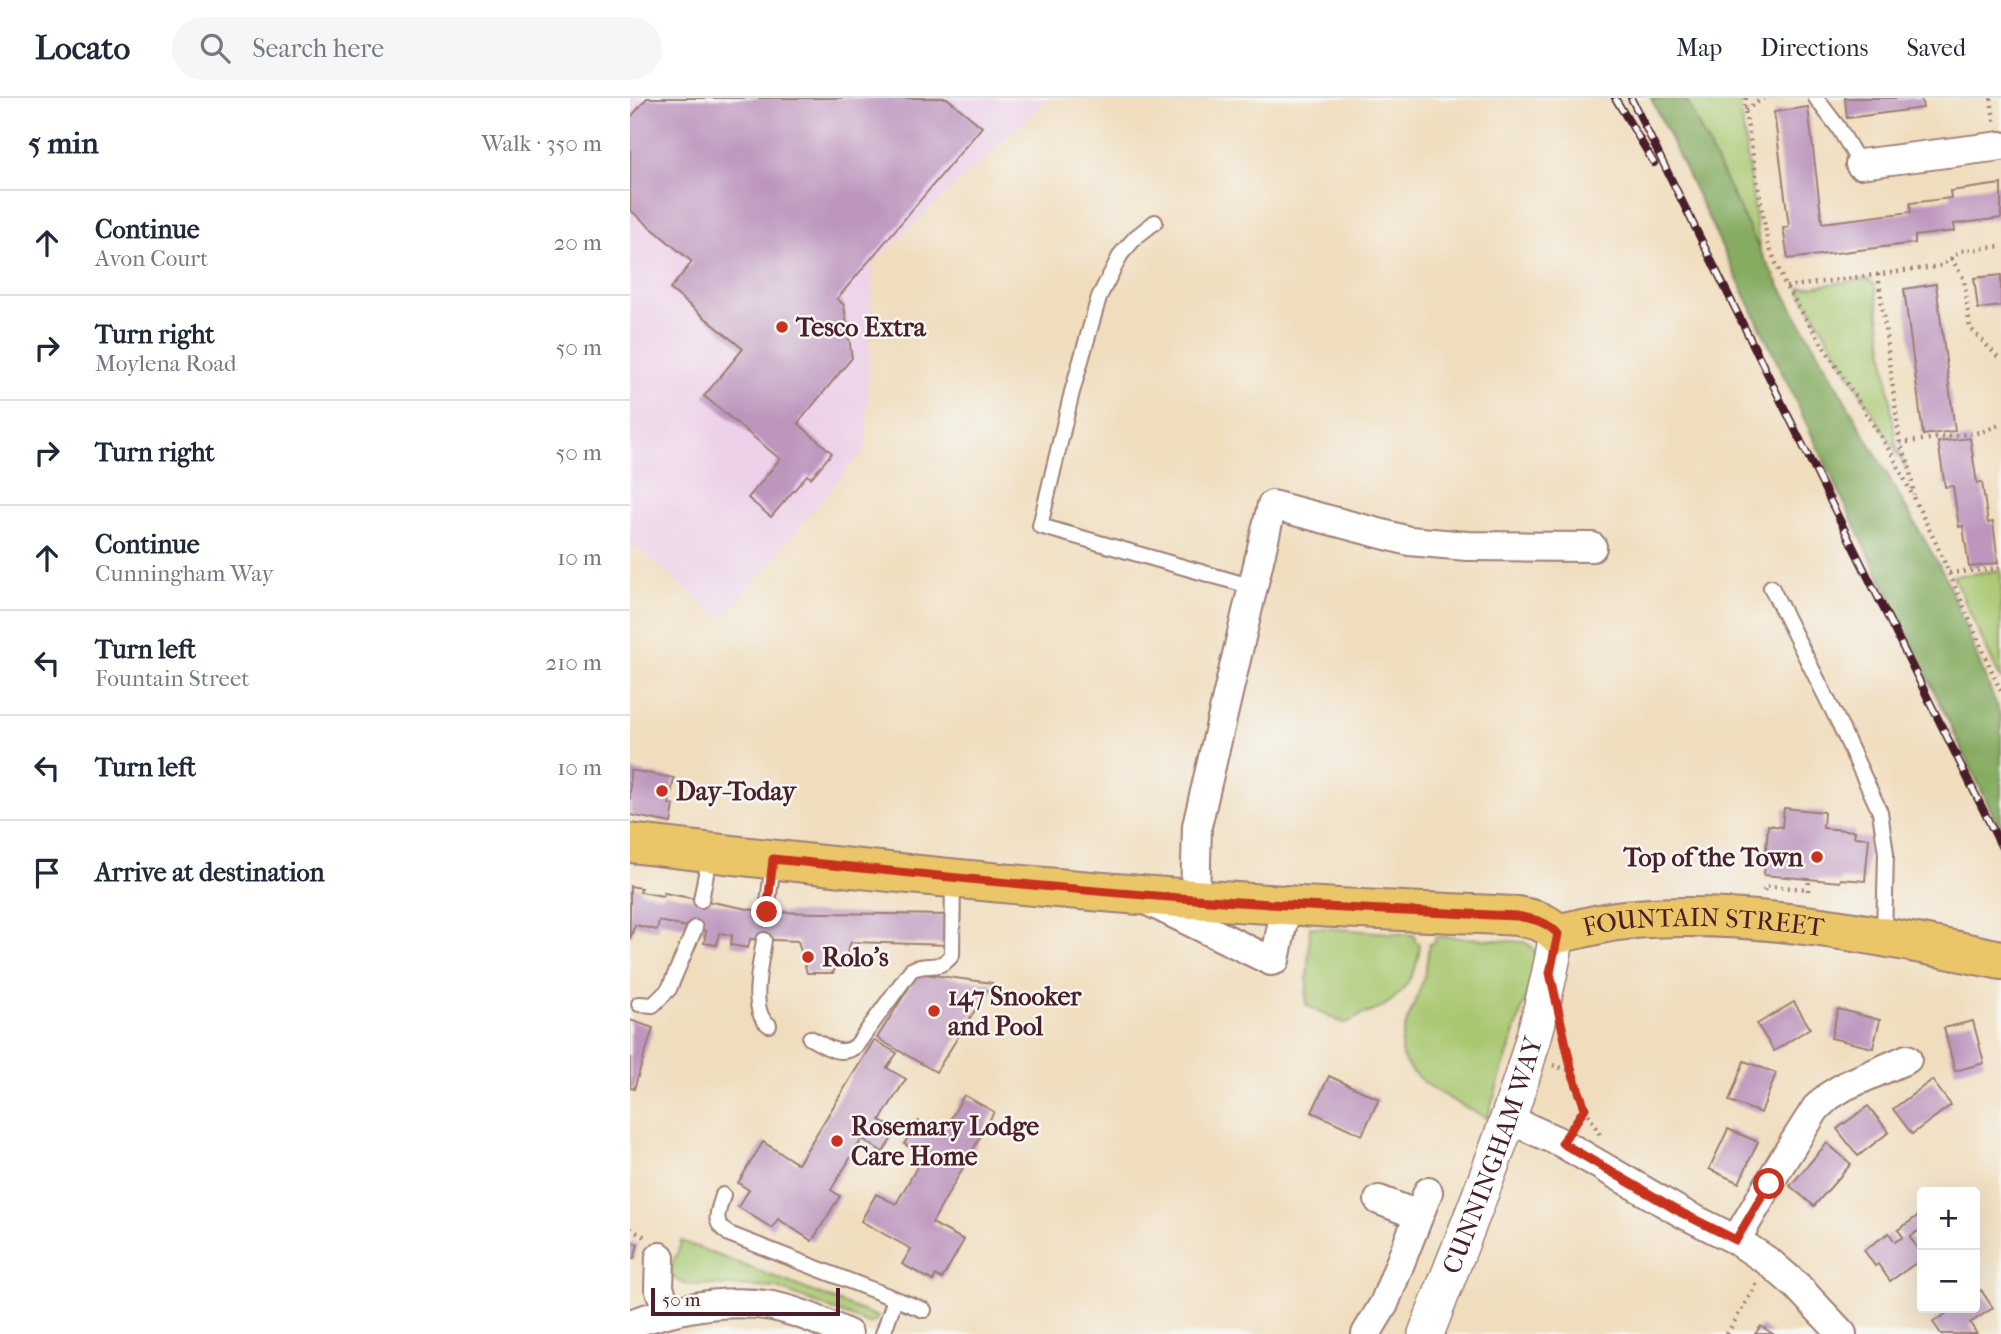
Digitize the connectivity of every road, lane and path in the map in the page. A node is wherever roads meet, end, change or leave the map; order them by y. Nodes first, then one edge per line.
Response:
1 (1746, 98) edge
2 (1764, 98) edge
3 (1816, 98) edge
4 (1745, 110) junction
5 (2001, 146) edge
6 (1860, 164) joint
7 (1155, 222) dead end
8 (2001, 246) edge
9 (1951, 258) junction
10 (1878, 274) junction
11 (1786, 287) junction
12 (2001, 360) edge
13 (2001, 424) edge
14 (1900, 443) junction
15 (1916, 503) junction
16 (1592, 547) dead end
17 (2001, 568) edge
18 (1949, 573) junction
19 (1253, 587) junction
20 (1771, 587) dead end
21 (2001, 692) edge
22 (630, 843) edge
23 (710, 852) junction
24 (773, 859) junction
25 (953, 879) junction
26 (1809, 880) dead end
27 (1808, 889) dead end
28 (1136, 895) junction
29 (1195, 899) junction
30 (701, 900) dead end
31 (1286, 905) junction
32 (767, 912) dead end
33 (695, 928) dead end
34 (1558, 934) junction
35 (1884, 937) junction
36 (764, 940) dead end
37 (2001, 961) edge
38 (639, 1004) dead end
39 (769, 1026) dead end
40 (1565, 1035) dead end
41 (810, 1038) dead end
42 (1907, 1059) dead end
43 (1508, 1119) junction
44 (1562, 1143) junction
45 (723, 1195) dead end
46 (1379, 1200) dead end
47 (1736, 1240) junction
48 (660, 1257) dead end
49 (1780, 1272) junction
50 (895, 1299) junction
51 (924, 1310) dead end
52 (668, 1311) junction
53 (630, 1324) edge
54 (848, 1334) edge
55 (883, 1334) edge
56 (1366, 1334) edge
57 (1426, 1334) edge
58 (1727, 1334) edge
59 (1842, 1334) edge

1 - 4 path
2 - 4 path
3 - 6 lane
4 - 11 path
5 - 6 street
7 - 19 lane
8 - 9 path
9 - 10 path
9 - 12 path
10 - 11 path
10 - 14 path
11 - 15 path
13 - 14 path
14 - 15 path
15 - 18 path
16 - 19 street
17 - 18 path
18 - 21 path
19 - 29 street
20 - 35 lane
22 - 23 main road, FOUNTAIN STREET
23 - 24 main road, FOUNTAIN STREET
23 - 30 lane
24 - 25 main road, FOUNTAIN STREET
24 - 32 lane
25 - 28 main road, FOUNTAIN STREET
25 - 41 lane
26 - 27 path
28 - 29 main road, FOUNTAIN STREET
28 - 31 street, FOUNTAIN STREET
29 - 31 main road, FOUNTAIN STREET
31 - 34 main road, FOUNTAIN STREET
33 - 38 lane
34 - 35 main road, FOUNTAIN STREET
34 - 43 street, CUNNINGHAM WAY
35 - 37 main road, FOUNTAIN STREET
36 - 39 lane
40 - 44 path
42 - 47 street
43 - 44 street
43 - 57 street, CUNNINGHAM WAY
44 - 47 street
45 - 50 lane
46 - 56 street
47 - 49 street
48 - 52 street
49 - 58 path
49 - 59 street
50 - 51 lane
50 - 55 lane
52 - 53 street
52 - 54 street

